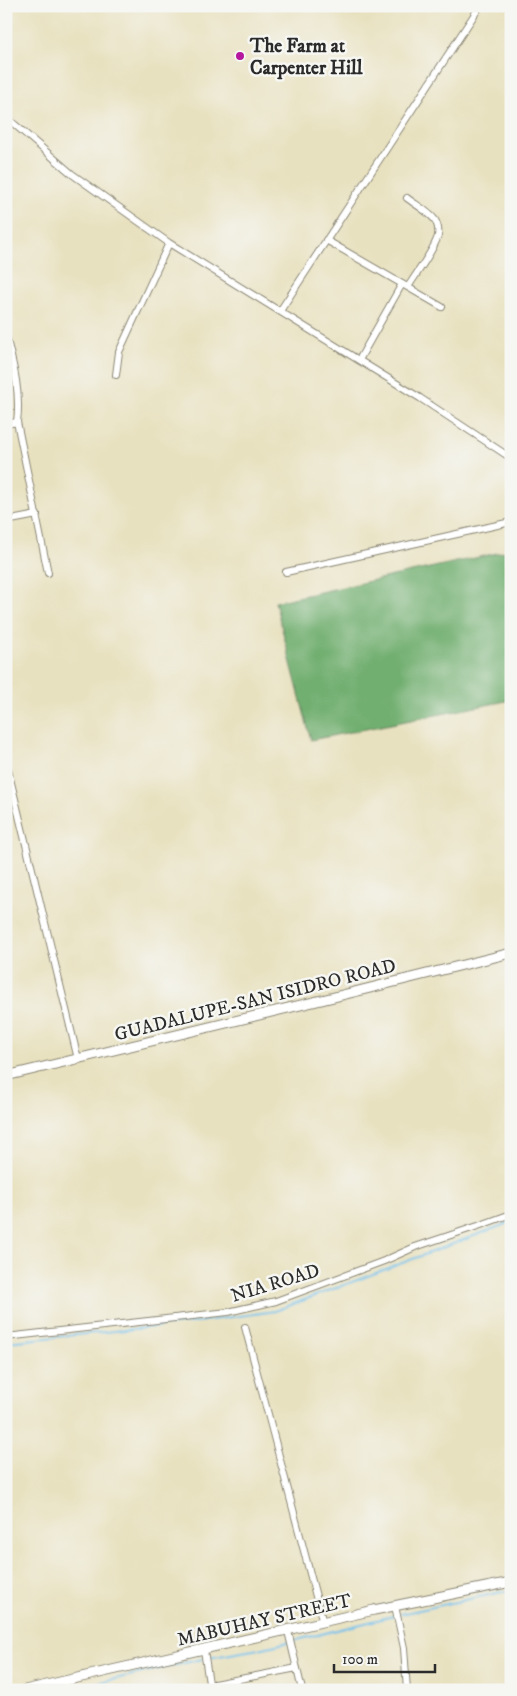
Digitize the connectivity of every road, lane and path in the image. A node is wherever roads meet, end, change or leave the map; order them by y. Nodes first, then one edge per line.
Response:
1 (480, 6) edge
2 (6, 117) edge
3 (407, 198) dead end
4 (326, 240) junction
5 (169, 243) junction
6 (405, 286) junction
7 (442, 307) dead end
8 (280, 311) junction
9 (6, 336) edge
10 (359, 360) junction
11 (116, 375) dead end
12 (17, 422) junction
13 (6, 424) edge
14 (511, 458) edge
15 (36, 515) junction
16 (6, 521) edge
17 (511, 522) edge
18 (286, 572) dead end
19 (48, 573) dead end
20 (6, 762) edge
21 (511, 953) edge
22 (78, 1059) junction
23 (6, 1076) edge
24 (511, 1214) edge
25 (244, 1327) dead end
26 (6, 1337) edge
27 (511, 1582) edge
28 (395, 1606) junction
29 (323, 1623) junction
30 (288, 1631) junction
31 (204, 1650) junction
32 (297, 1668) junction
33 (210, 1688) edge
34 (24, 1690) edge
35 (302, 1690) edge
36 (407, 1690) edge

1 - 4 street
2 - 5 street
3 - 6 street
4 - 6 street
4 - 8 street
5 - 8 street
5 - 11 street
6 - 7 street
6 - 10 street
8 - 10 street
9 - 12 street
10 - 14 street
12 - 13 street
12 - 15 street
15 - 16 street
15 - 19 street
17 - 18 street
20 - 22 street
21 - 22 street, GUADALUPE-SAN ISIDRO ROAD
22 - 23 street, GUADALUPE-SAN ISIDRO ROAD
24 - 26 street, NIA ROAD
25 - 29 street
27 - 28 street, MABUHAY STREET
28 - 29 street, MABUHAY STREET
28 - 36 street
29 - 30 street, MABUHAY STREET
30 - 31 street, MABUHAY STREET
30 - 32 street
31 - 33 street
31 - 34 street, MABUHAY STREET
32 - 33 street
32 - 35 street

